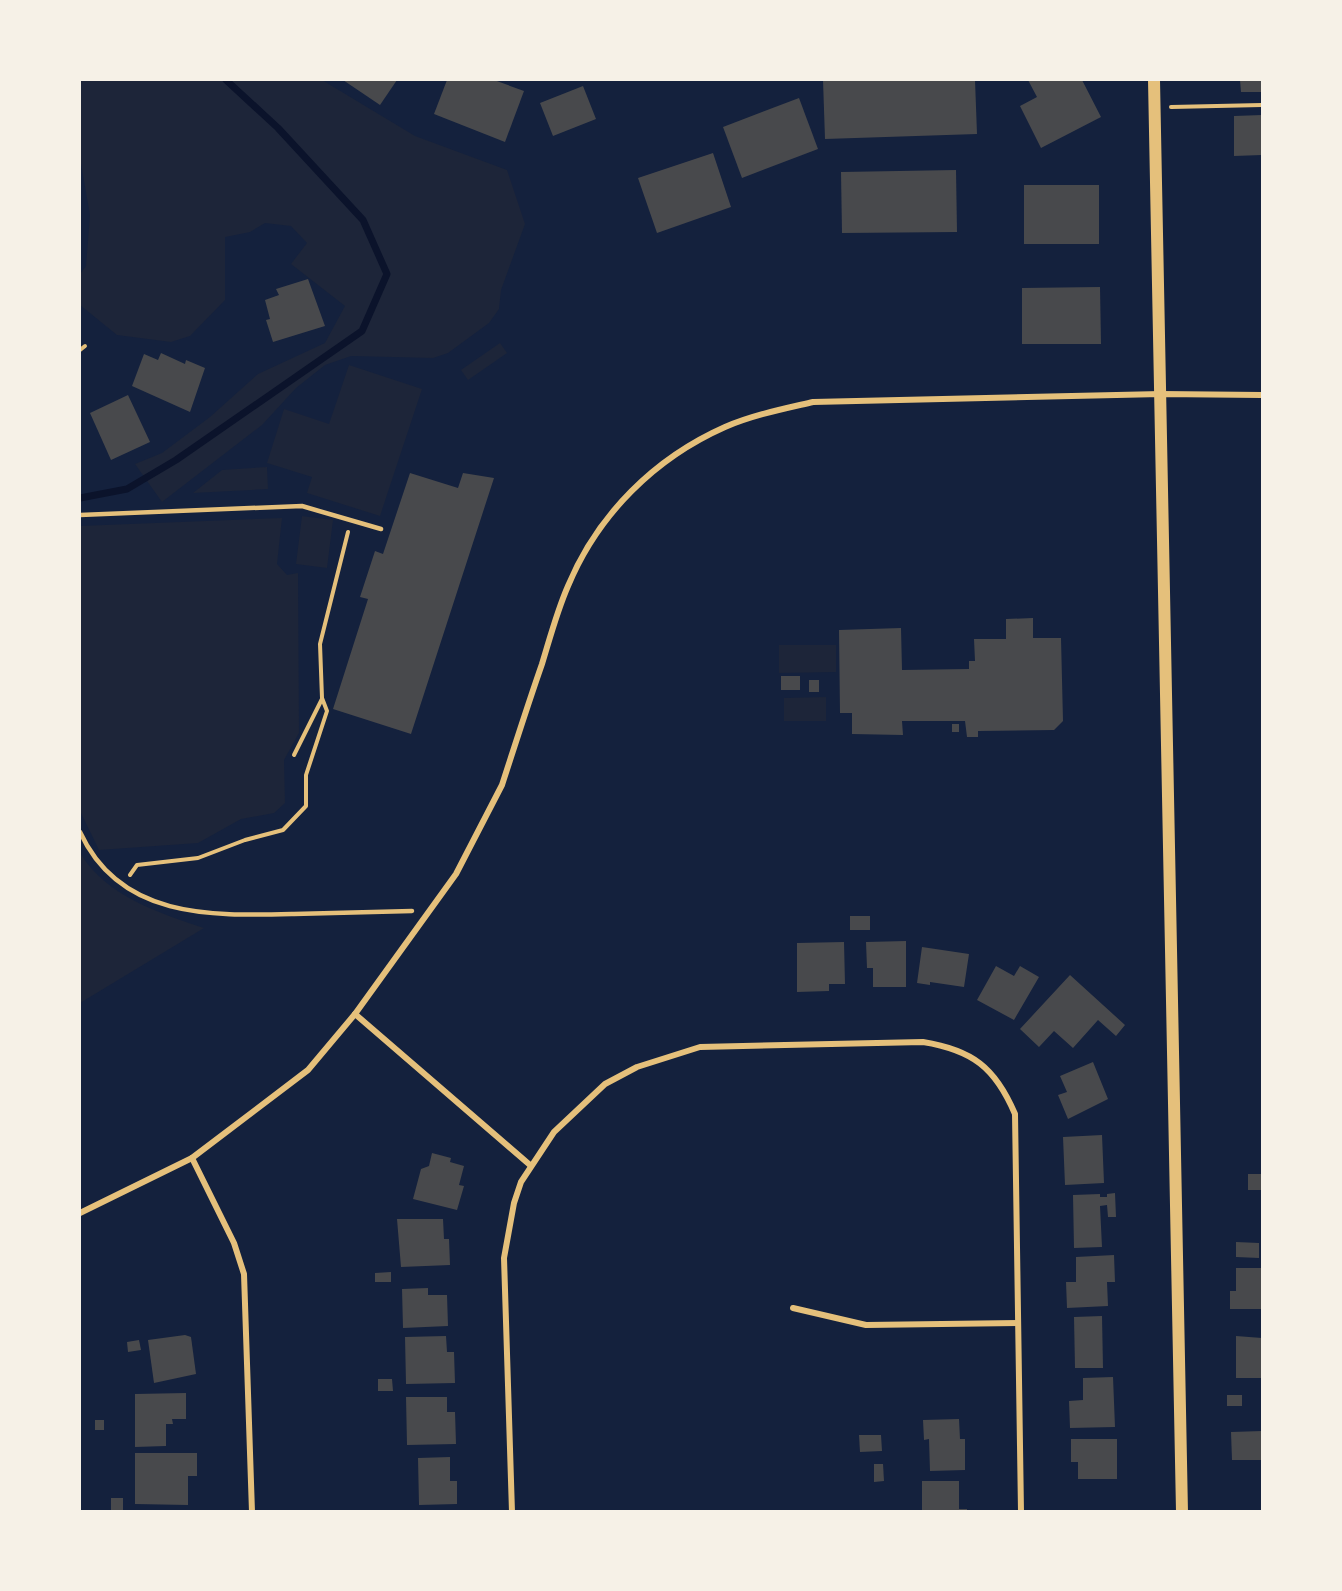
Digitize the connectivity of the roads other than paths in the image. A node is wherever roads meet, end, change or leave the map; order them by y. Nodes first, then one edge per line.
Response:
1 (1154, 80) edge
2 (1161, 394) junction
3 (1263, 395) edge
4 (80, 514) edge
5 (381, 530) dead end
6 (80, 832) edge
7 (412, 911) dead end
8 (355, 1014) junction
9 (192, 1158) junction
10 (530, 1165) junction
11 (80, 1213) edge
12 (793, 1308) dead end
13 (1018, 1323) junction
14 (252, 1512) edge
15 (512, 1512) edge
16 (1021, 1512) edge
17 (1182, 1512) edge

1 - 2 main road
2 - 3 street
2 - 8 street
2 - 17 main road
4 - 5 lane
6 - 7 lane
8 - 9 street
8 - 10 street
9 - 11 street
9 - 14 street
10 - 13 street
10 - 15 street
12 - 13 street
13 - 16 street

